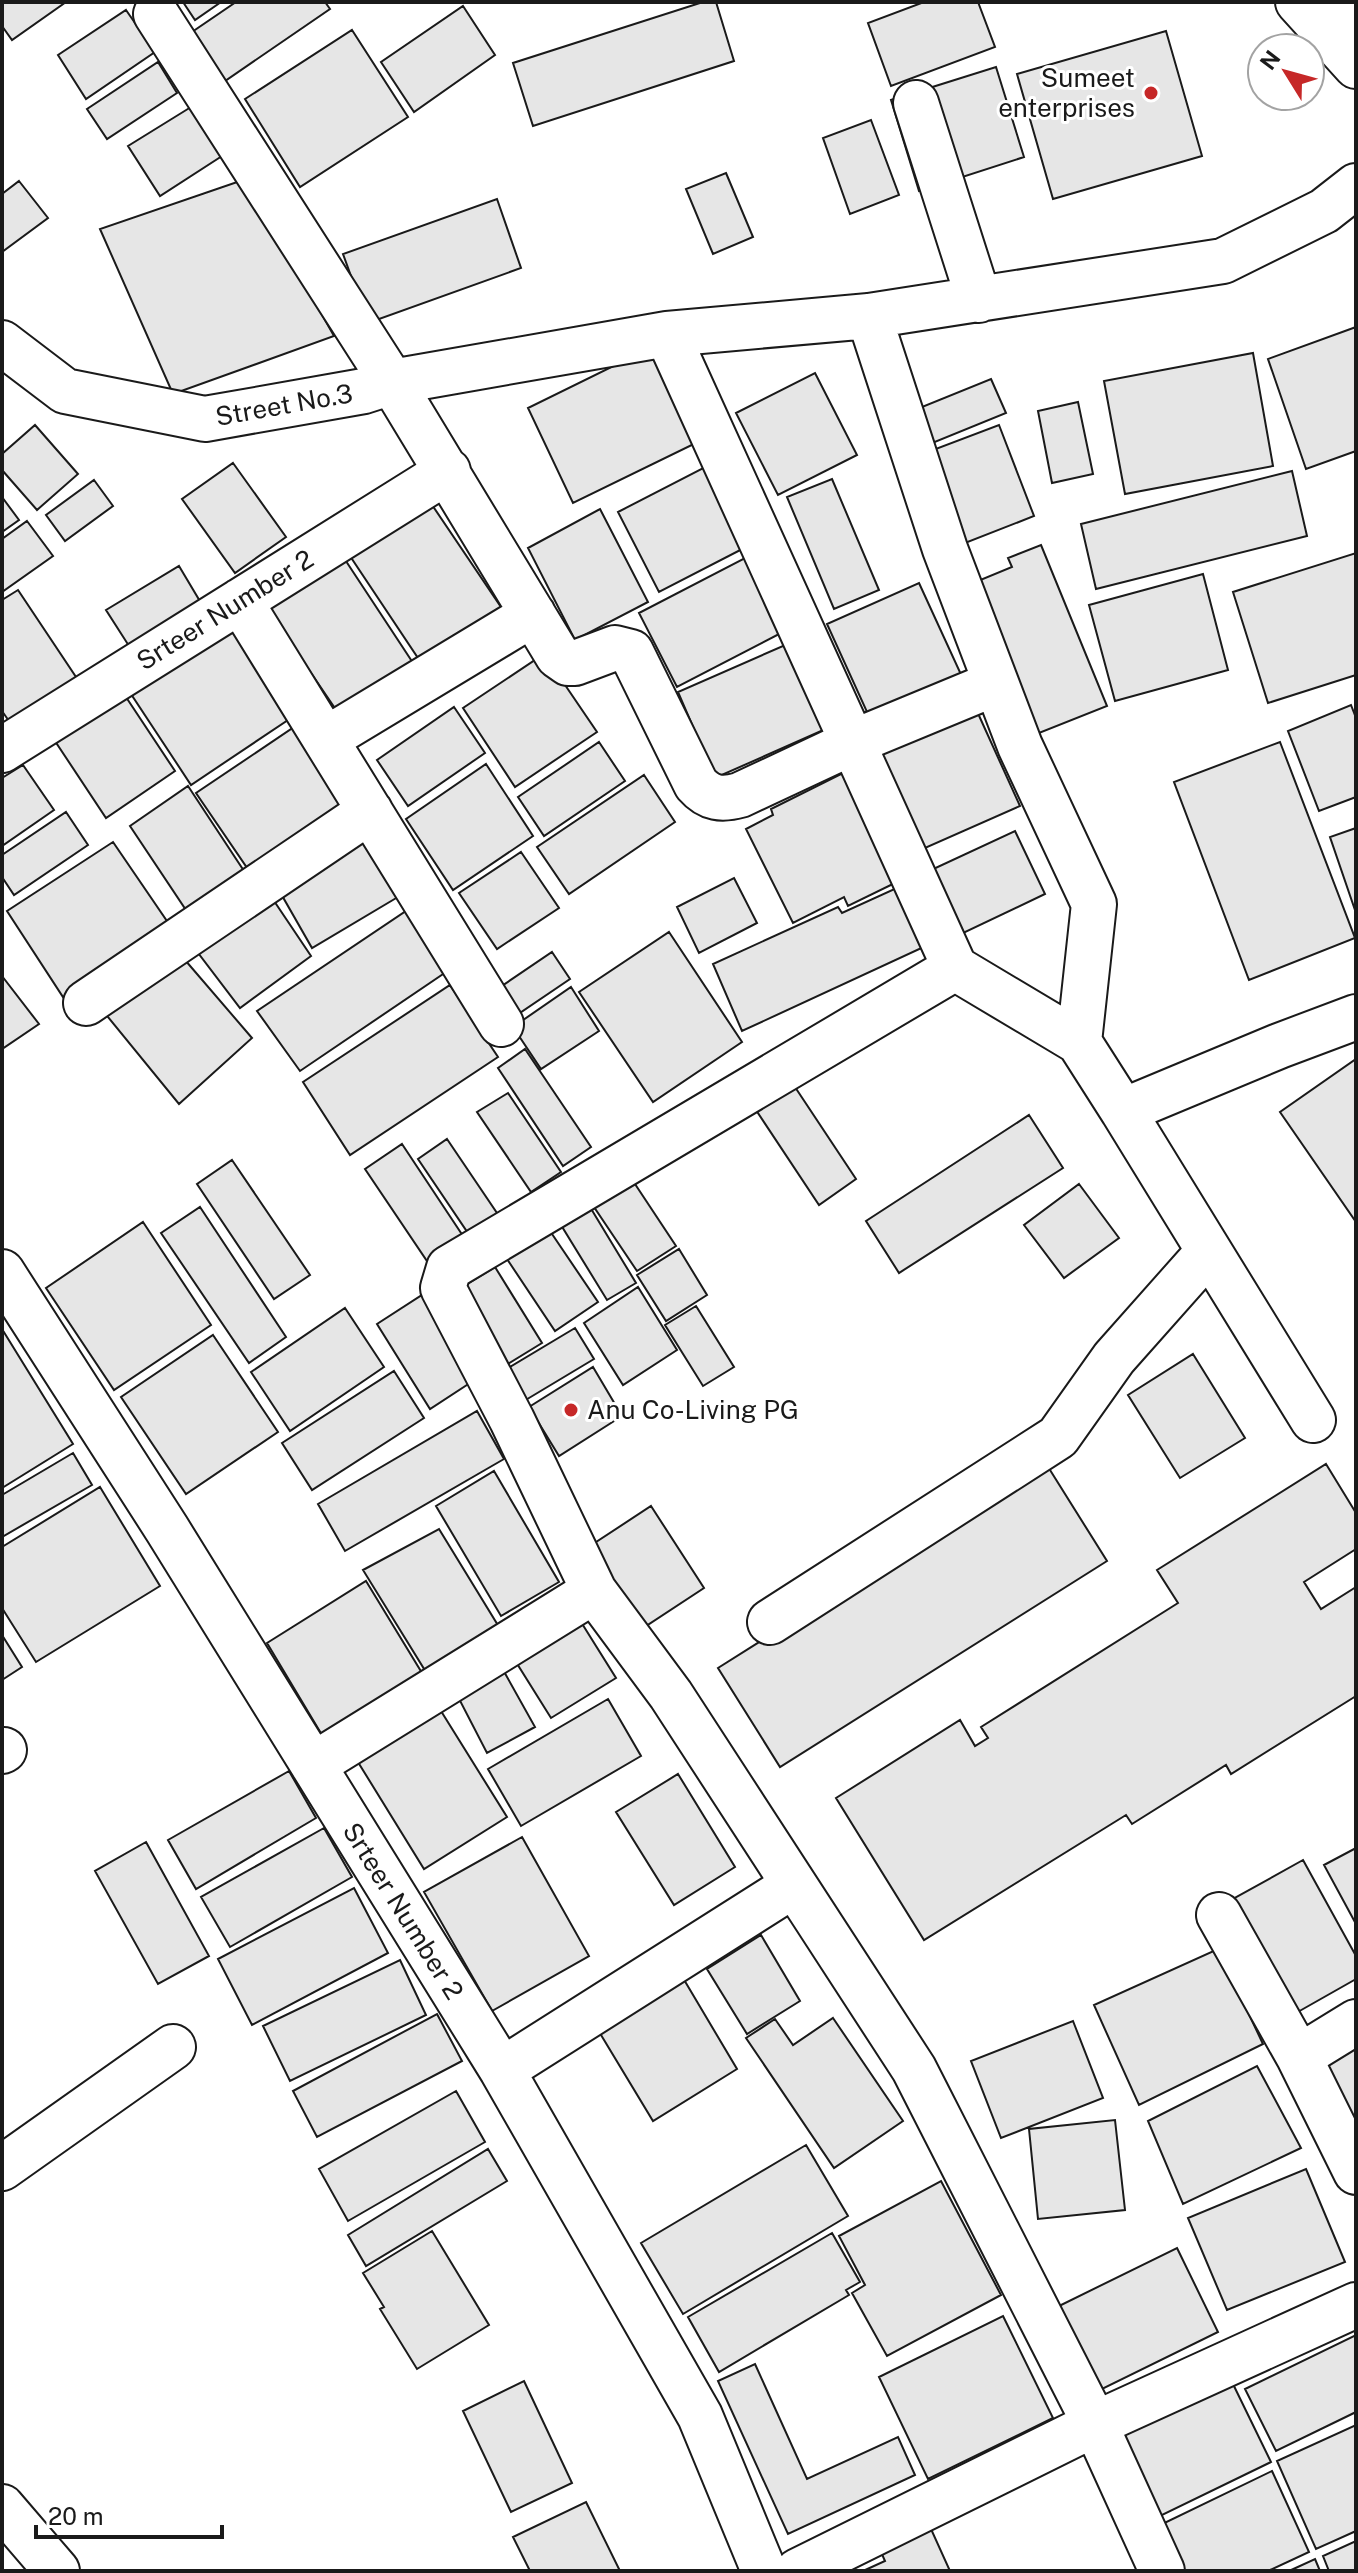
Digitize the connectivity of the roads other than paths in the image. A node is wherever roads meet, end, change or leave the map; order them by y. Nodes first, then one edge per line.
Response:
1 (1298, 2) edge
2 (1345, 2) edge
3 (156, 14) dead end
4 (1356, 14) edge
5 (1356, 66) edge
6 (916, 103) dead end
7 (1356, 186) edge
8 (979, 300) junction
9 (869, 316) junction
10 (667, 334) junction
11 (2, 343) edge
12 (392, 382) junction
13 (448, 471) junction
14 (240, 601) junction
15 (533, 614) junction
16 (996, 683) junction
17 (326, 739) junction
18 (851, 743) junction
19 (2, 750) edge
20 (370, 811) junction
21 (955, 968) junction
22 (86, 1003) dead end
23 (1356, 1017) edge
24 (501, 1024) dead end
25 (1079, 1042) junction
26 (1123, 1111) junction
27 (1209, 1251) junction
28 (2, 1272) edge
29 (1313, 1420) dead end
30 (594, 1591) junction
31 (770, 1622) dead end
32 (313, 1765) junction
33 (794, 1885) junction
34 (1219, 1915) dead end
35 (1356, 2022) edge
36 (173, 2047) dead end
37 (1299, 2057) junction
38 (502, 2070) junction
39 (2, 2168) edge
40 (1356, 2172) edge
41 (1356, 2305) edge
42 (1095, 2424) junction
43 (2, 2507) edge
44 (57, 2571) edge
45 (764, 2571) edge
46 (798, 2571) edge
47 (1162, 2571) edge

1 - 5 main road
2 - 4 main road
3 - 12 main road
6 - 8 main road
7 - 8 main road, Street No.3
8 - 9 main road, Street No.3
9 - 10 main road, Street No.3
9 - 16 main road
10 - 12 main road, Street No.3
10 - 18 main road
11 - 12 main road, Street No.3
12 - 13 main road
13 - 14 main road, Srteer Number 2
13 - 15 main road
14 - 17 main road
14 - 19 main road, Srteer Number 2
15 - 17 main road
15 - 18 main road
16 - 18 main road
16 - 25 main road
17 - 20 main road
18 - 21 main road
20 - 22 main road
20 - 24 main road
21 - 25 main road
21 - 30 main road
23 - 26 main road
25 - 26 main road
26 - 27 main road
27 - 29 main road
27 - 31 main road
28 - 32 main road, Srteer Number 2
30 - 32 main road
30 - 33 main road
32 - 38 main road, Srteer Number 2
33 - 38 main road
33 - 42 main road
34 - 37 main road
35 - 37 main road
36 - 39 main road
37 - 40 main road
38 - 45 main road, Srteer Number 2
41 - 42 main road
42 - 46 main road
42 - 47 main road
43 - 44 main road

